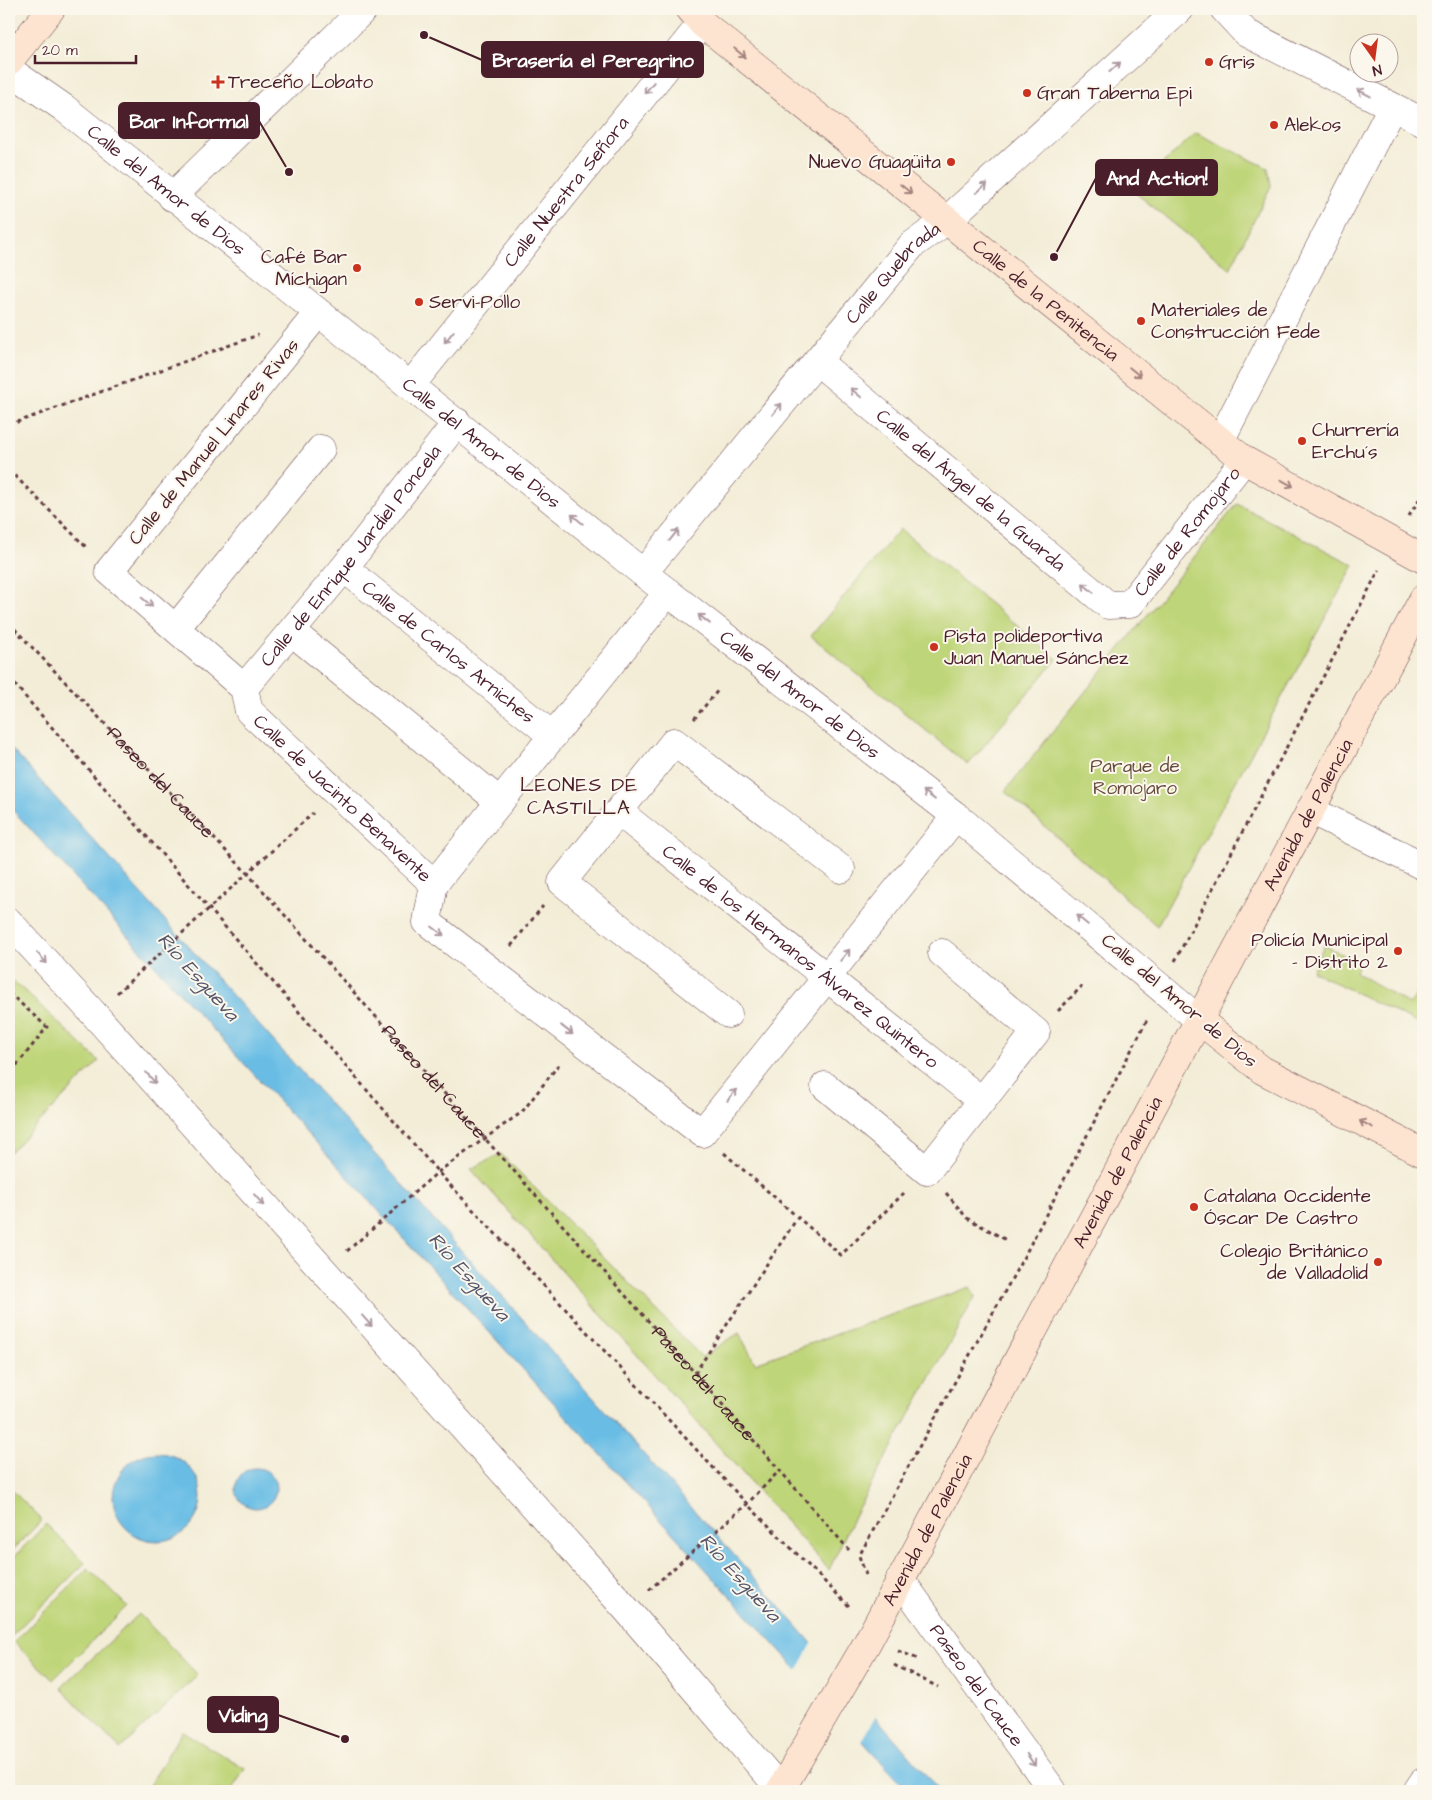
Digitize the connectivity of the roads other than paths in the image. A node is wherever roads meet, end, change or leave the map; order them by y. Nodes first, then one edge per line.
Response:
1 (51, 9) edge
2 (364, 9) edge
3 (1180, 9) edge
4 (1224, 9) edge
5 (696, 16) edge
6 (9, 61) edge
7 (9, 70) edge
8 (1392, 107) junction
9 (1423, 122) edge
10 (172, 197) junction
11 (946, 221) junction
12 (318, 313) junction
13 (817, 361) junction
14 (411, 385) junction
15 (457, 422) junction
16 (1220, 441) junction
17 (321, 449) dead end
18 (1244, 460) junction
19 (1423, 559) edge
20 (344, 568) junction
21 (643, 573) junction
22 (668, 592) junction
23 (1423, 599) edge
24 (1130, 604) joint
25 (176, 628) junction
26 (292, 632) junction
27 (244, 688) junction
28 (553, 736) junction
29 (500, 802) junction
30 (1310, 810) junction
31 (619, 812) junction
32 (956, 816) junction
33 (1423, 866) edge
34 (841, 869) dead end
35 (434, 884) junction
36 (9, 922) edge
37 (942, 953) dead end
38 (826, 977) junction
39 (728, 1014) dead end
40 (1199, 1020) junction
41 (825, 1086) dead end
42 (982, 1101) junction
43 (1423, 1153) edge
44 (900, 1579) junction
45 (1423, 1782) edge
46 (781, 1791) edge
47 (1053, 1791) edge
48 (1416, 1791) edge

1 - 6 main road
2 - 10 street
11 -> 3 street, Calle Quebrada
8 -> 4 street
5 -> 11 main road, Calle de la Penitencia
5 -> 14 street, Calle Nuestra Señora
7 - 10 street, Calle del Amor de Dios
8 - 9 street
8 - 16 street
10 - 12 street, Calle del Amor de Dios
11 - 13 street, Calle Quebrada
11 -> 16 main road, Calle de la Penitencia
12 - 14 street, Calle del Amor de Dios
12 -> 25 street, Calle de Manuel Linares Rivas
21 -> 13 street, Calle Quebrada
24 -> 13 street, Calle del Ángel de la Guarda
14 - 15 street, Calle del Amor de Dios
15 - 20 street, Calle de Enrique Jardiel Poncela
21 -> 15 street, Calle del Amor de Dios
16 - 18 main road, Calle de la Penitencia
17 - 25 street
18 -> 19 main road, Calle de la Penitencia
18 - 24 street, Calle de Romojaro
20 - 26 street, Calle de Enrique Jardiel Poncela
20 - 28 street, Calle de Carlos Arniches
21 - 22 street, Calle del Amor de Dios
22 - 28 street
32 -> 22 street, Calle del Amor de Dios
23 - 30 main road, Avenida de Palencia
25 - 27 street
26 - 27 street, Calle de Enrique Jardiel Poncela
26 - 29 street
27 - 35 street, Calle de Jacinto Benavente
28 - 29 street
29 - 35 street
30 - 33 street
30 - 40 main road, Avenida de Palencia
31 - 34 street
31 - 38 street, Calle de los Hermanos Álvarez Quintero
31 - 39 street
38 -> 32 street
40 -> 32 street, Calle del Amor de Dios
35 -> 38 street, Calle de Jacinto Benavente
36 -> 46 street
37 - 42 street
38 - 42 street, Calle de los Hermanos Álvarez Quintero
43 -> 40 main road, Calle del Amor de Dios
40 - 44 main road, Avenida de Palencia
41 - 42 street
44 - 46 main road, Avenida de Palencia
44 -> 47 street, Paseo del Cauce
45 - 48 street

